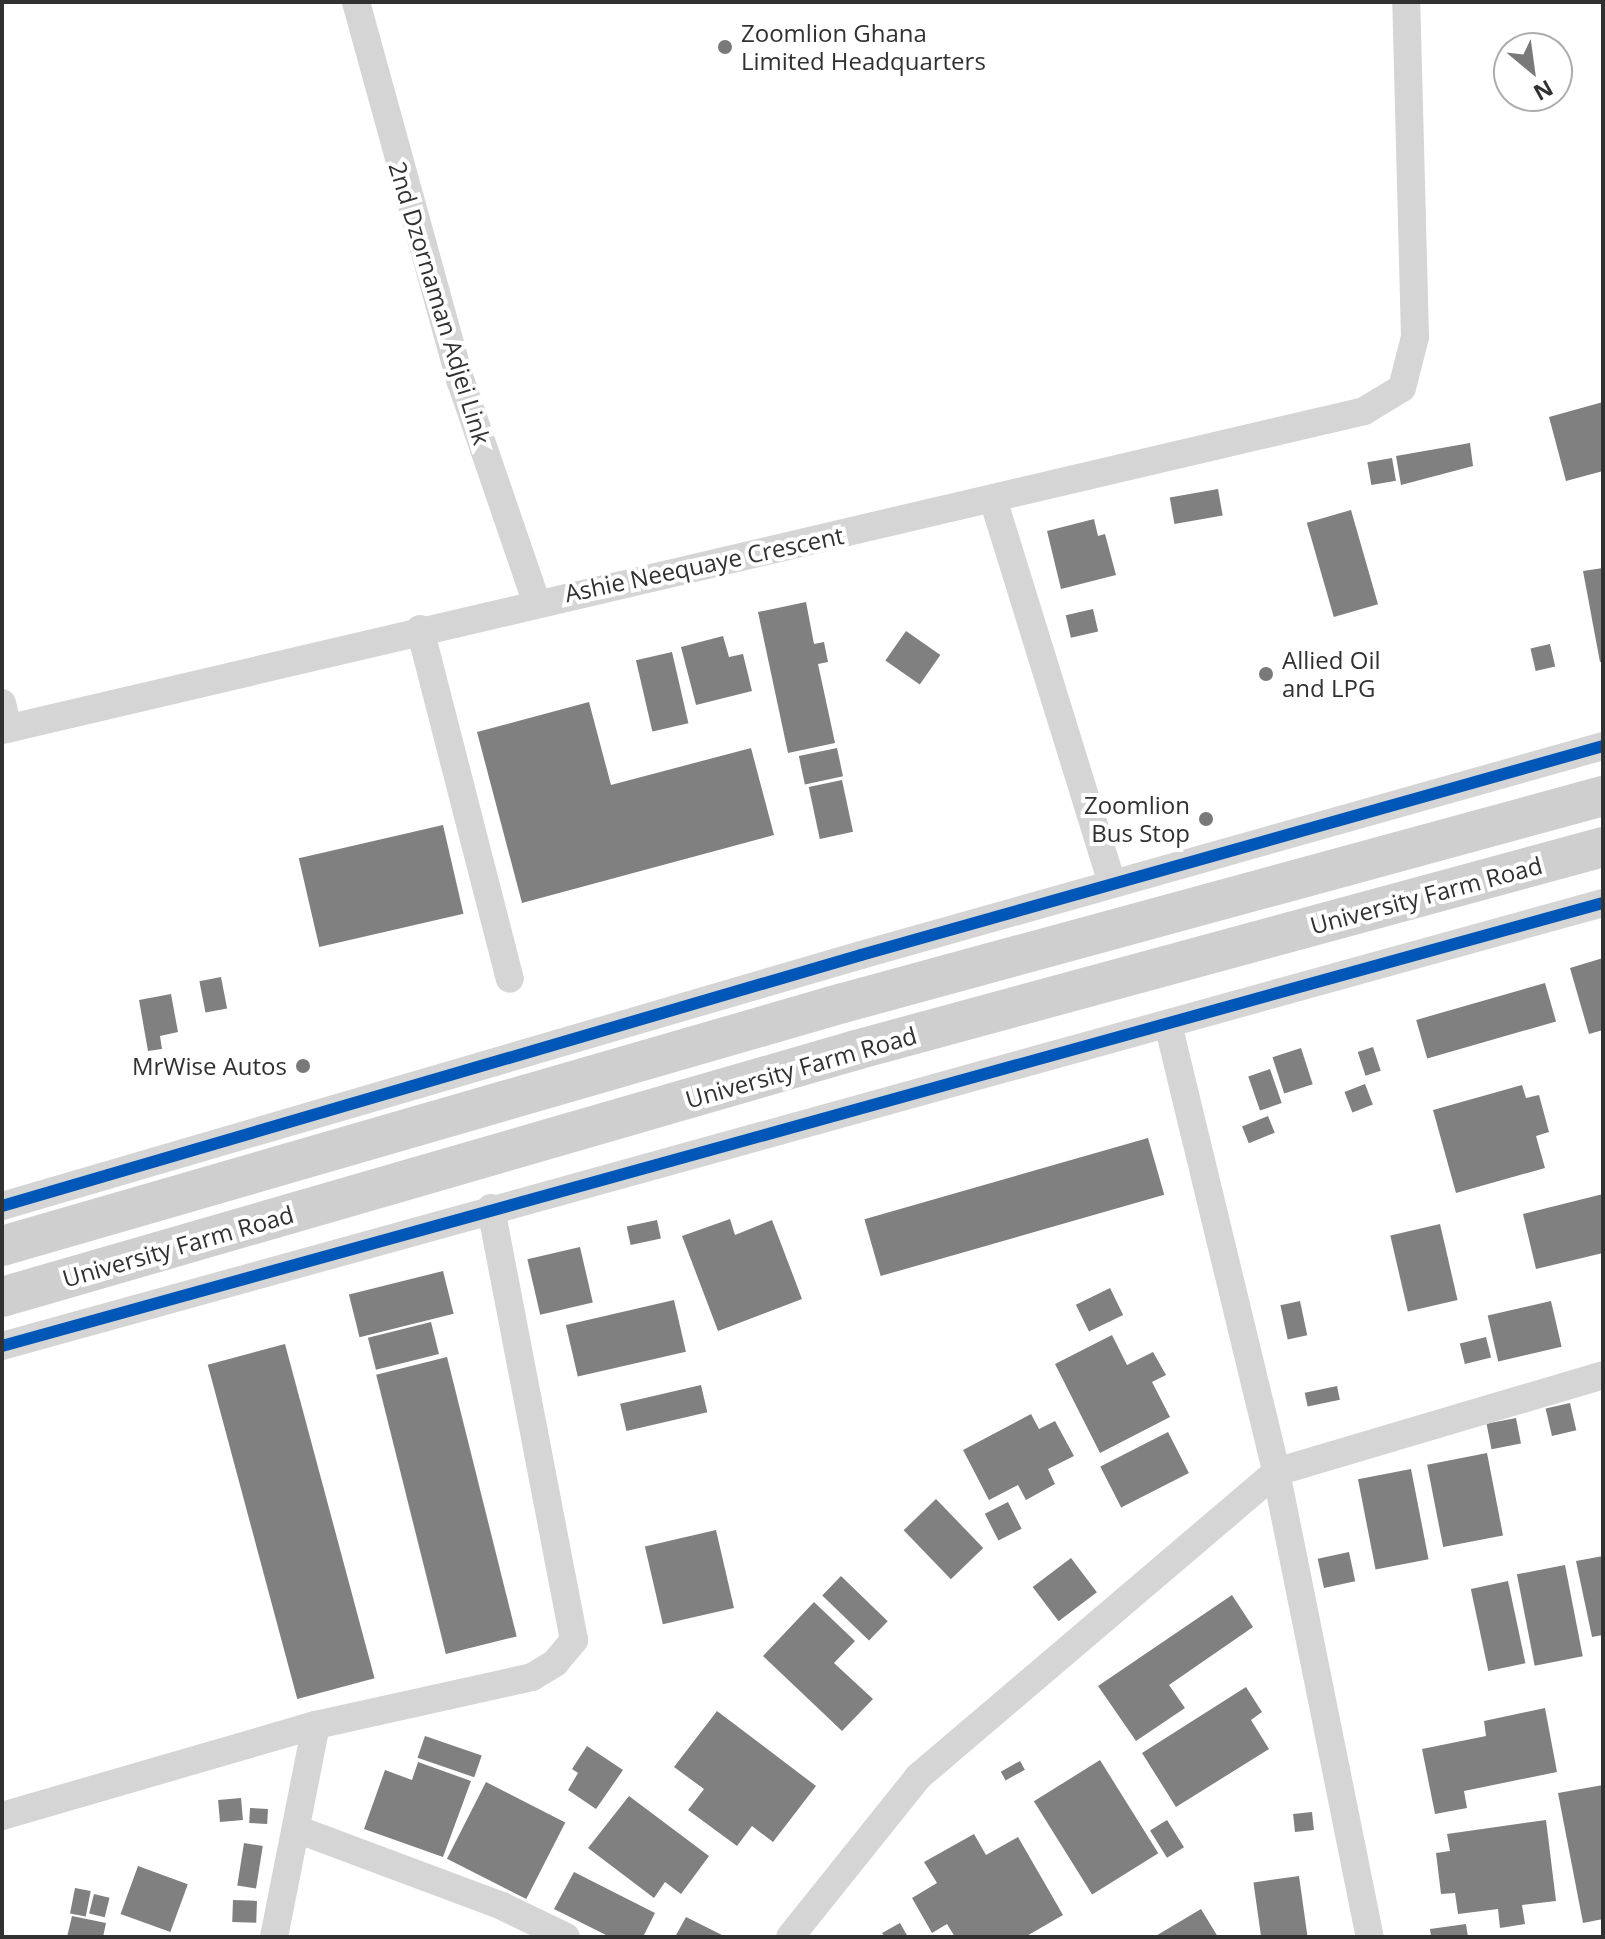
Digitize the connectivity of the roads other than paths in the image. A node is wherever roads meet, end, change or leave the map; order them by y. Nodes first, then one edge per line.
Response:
1 (356, 2) edge
2 (1406, 2) edge
3 (993, 499) junction
4 (536, 601) junction
5 (420, 629) junction
6 (4, 720) edge
7 (1603, 746) edge
8 (1603, 796) edge
9 (1603, 847) edge
10 (1112, 884) junction
11 (1603, 903) edge
12 (510, 979) dead end
13 (1168, 1024) junction
14 (2, 1206) edge
15 (491, 1208) junction
16 (2, 1246) edge
17 (2, 1297) edge
18 (2, 1346) edge
19 (1603, 1375) edge
20 (1276, 1472) junction
21 (316, 1725) junction
22 (2, 1816) edge
23 (299, 1830) junction
24 (274, 1937) edge
25 (566, 1937) edge
26 (790, 1937) edge
27 (1370, 1937) edge

1 - 4 street, 2nd Dzornaman Adjei Link
2 - 3 street, Ashie Neequaye Crescent
3 - 4 street, Ashie Neequaye Crescent
3 - 10 street
4 - 5 street, Ashie Neequaye Crescent
5 - 6 street, Ashie Neequaye Crescent
5 - 12 street
7 - 10 street
8 - 16 street, University Farm Road
9 - 17 street, University Farm Road
10 - 14 street
11 - 13 street
13 - 15 street
13 - 20 street
15 - 18 street
15 - 21 street
19 - 20 street
20 - 26 street
20 - 27 street
21 - 22 street
21 - 23 street
23 - 24 street
23 - 25 street

